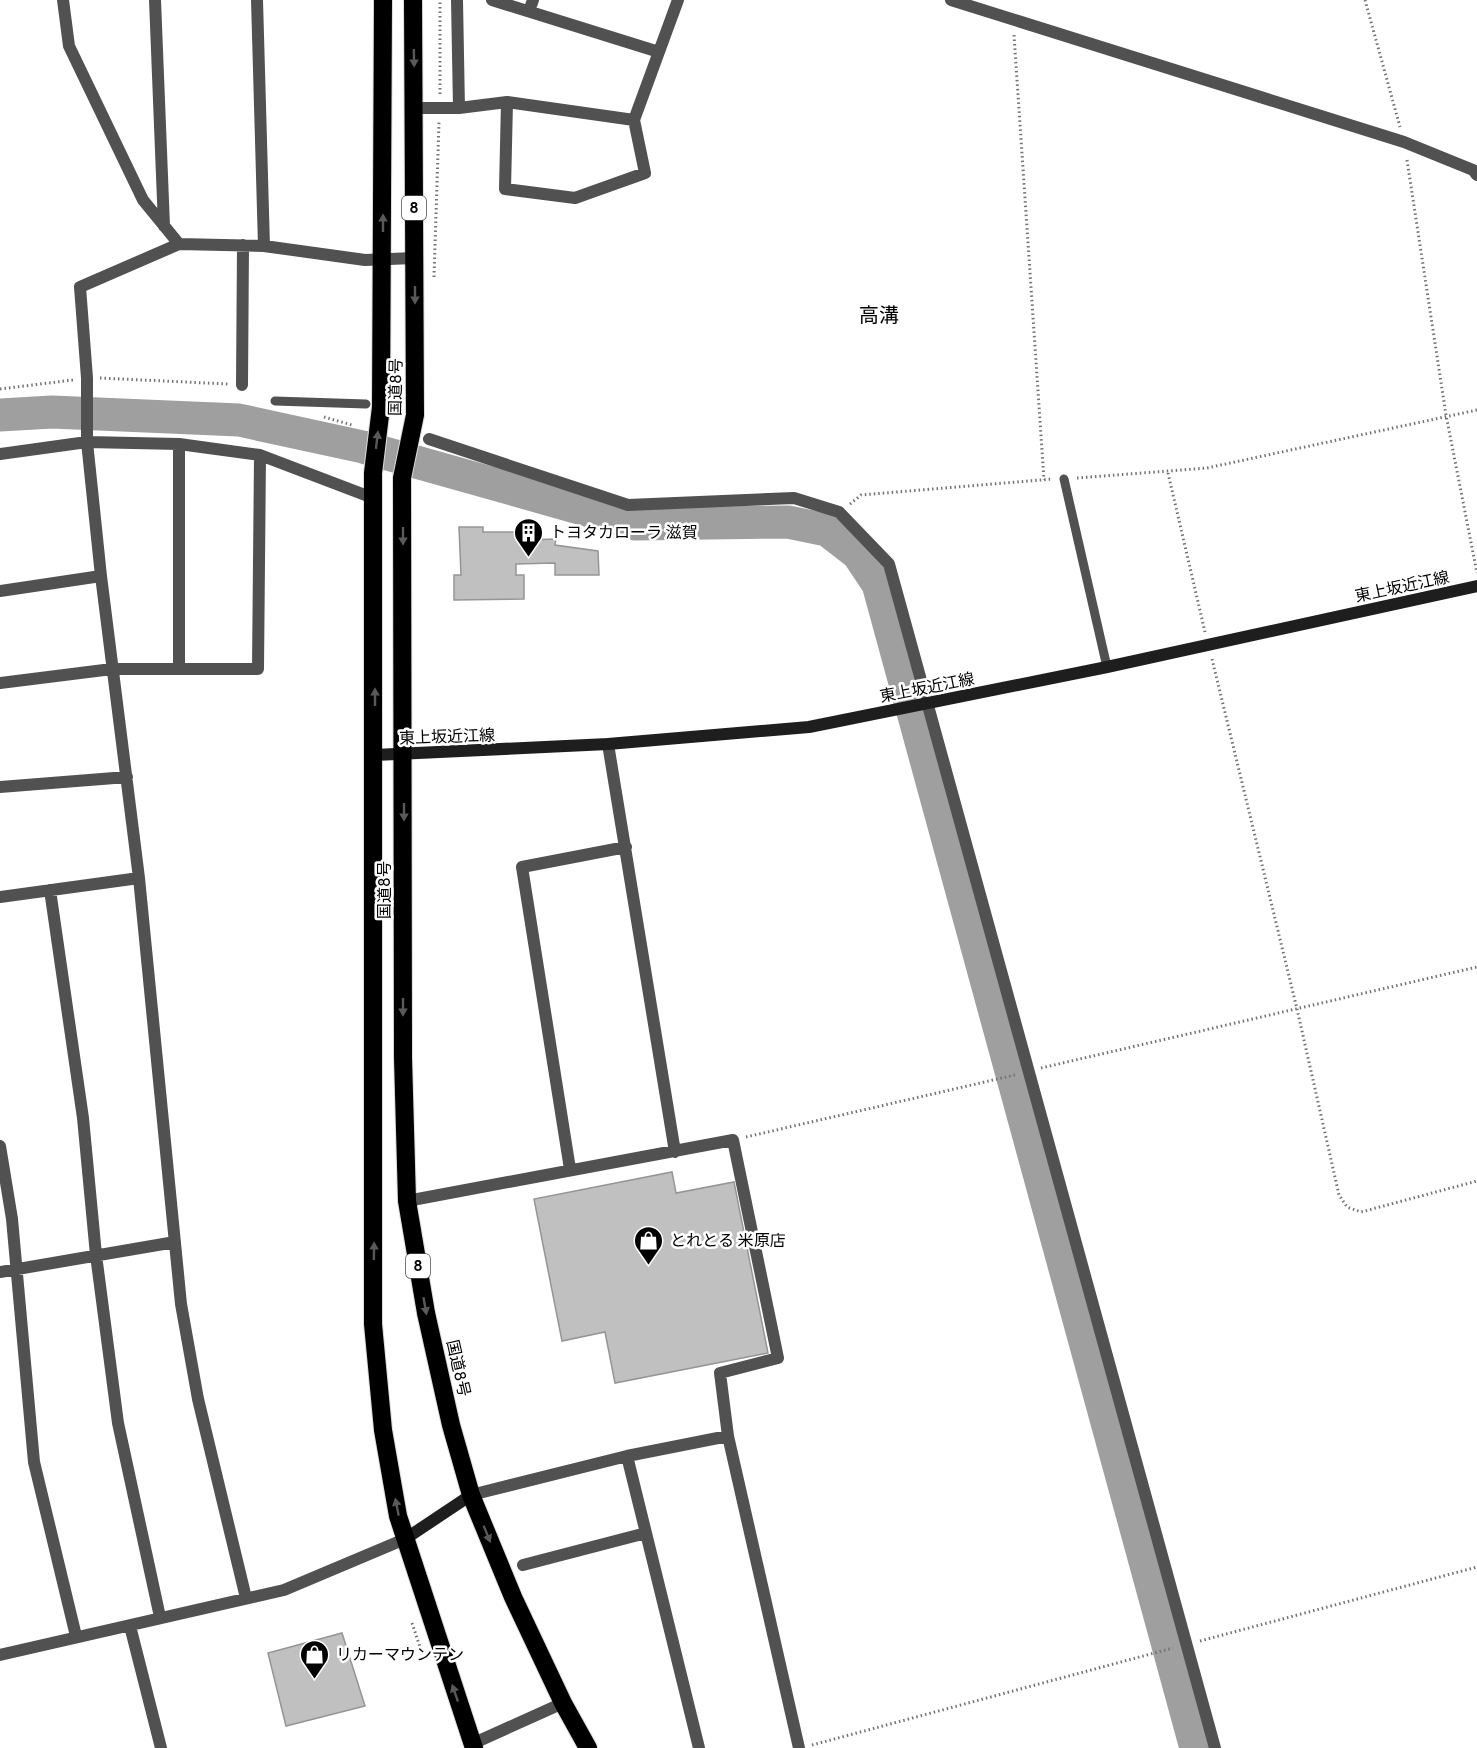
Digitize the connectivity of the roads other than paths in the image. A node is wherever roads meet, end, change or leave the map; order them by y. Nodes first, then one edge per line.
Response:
1 (63, 0) edge
2 (155, 0) edge
3 (257, 0) edge
4 (383, 0) edge
5 (413, 0) edge
6 (457, 0) edge
7 (492, 0) edge
8 (678, 0) edge
9 (951, 0) edge
10 (531, 6) edge
11 (659, 52) junction
12 (507, 102) junction
13 (414, 108) junction
14 (459, 108) junction
15 (634, 120) junction
16 (1477, 175) edge
17 (164, 226) junction
18 (179, 244) junction
19 (243, 245) junction
20 (264, 246) junction
21 (414, 258) junction
22 (384, 260) junction
23 (242, 384) road end
24 (275, 401) dead end
25 (374, 406) junction
26 (87, 438) junction
27 (429, 439) dead end
28 (179, 444) junction
29 (0, 454) edge
30 (260, 455) junction
31 (1064, 479) road end
32 (373, 498) junction
33 (101, 576) junction
34 (1477, 586) edge
35 (0, 591) edge
36 (1107, 668) junction
37 (112, 669) junction
38 (179, 669) junction
39 (0, 683) edge
40 (924, 705) junction
41 (608, 744) junction
42 (404, 754) junction
43 (375, 755) junction
44 (127, 777) junction
45 (0, 787) edge
46 (626, 847) junction
47 (139, 878) junction
48 (50, 890) junction
49 (0, 897) edge
50 (0, 1146) edge
51 (675, 1152) junction
52 (570, 1168) junction
53 (407, 1201) junction
54 (175, 1242) junction
55 (96, 1255) junction
56 (15, 1269) junction
57 (0, 1272) edge
58 (728, 1436) junction
59 (627, 1456) junction
60 (471, 1495) junction
61 (646, 1533) junction
62 (405, 1539) junction
63 (523, 1565) dead end
64 (246, 1598) junction
65 (160, 1617) junction
66 (130, 1626) junction
67 (76, 1636) junction
68 (0, 1655) edge
69 (563, 1703) junction
70 (473, 1746) edge
71 (161, 1748) edge
72 (588, 1748) edge
73 (699, 1748) edge
74 (800, 1748) edge
75 (1215, 1748) edge

1 - 17 street
2 - 17 street
3 - 20 street
22 -> 4 highway, 国道8号 / 8
5 -> 13 highway, 国道8号 / 8
6 - 14 street
7 - 10 street
8 - 11 street
9 - 16 street
10 - 11 street
11 - 15 street
12 - 14 street
12 - 15 street
12 - 15 street
13 - 14 street
13 - 21 highway, 国道8号 / 8
17 - 18 street
18 - 19 street
18 - 26 street
19 - 20 street
19 - 23 street
20 - 22 street
21 - 22 street
21 -> 42 highway, 国道8号 / 8, bridge
22 - 25 highway, 国道8号 / 8
24 - 25 lane
32 -> 25 highway, 国道8号 / 8, bridge
26 - 28 street
26 - 29 street
26 - 33 street
27 - 40 street
28 - 30 street
28 - 38 street
30 - 32 street
30 - 38 street
31 - 36 lane
43 -> 32 highway, 国道8号 / 8
33 - 35 street
33 - 37 street
34 - 36 main road, 東上坂近江線
36 - 40 main road, 東上坂近江線
37 - 38 street
37 - 39 street
37 - 44 street
40 - 41 main road, 東上坂近江線
40 - 75 street
41 - 42 main road, 東上坂近江線
41 - 46 street
42 - 43 main road, 東上坂近江線
42 -> 53 highway, 国道8号 / 8
62 -> 43 highway, 国道8号 / 8
44 - 45 street
44 - 47 street
46 - 51 street
46 - 52 street
47 - 48 street
47 - 54 street
48 - 49 street
48 - 55 street
50 - 56 street
51 - 52 street
51 - 58 street
52 - 53 street
53 -> 60 highway, 国道8号 / 8
54 - 55 street
54 - 64 street
55 - 56 street
55 - 65 street
56 - 57 street
56 - 67 street
58 - 59 street
58 - 74 street
59 - 60 street
59 - 61 street
60 - 62 main road
60 -> 69 highway, 国道8号 / 8
61 - 63 street
61 - 73 street
62 - 64 street
70 -> 62 highway, 国道8号 / 8
64 - 65 street
65 - 66 street
66 - 67 street
66 - 71 street
67 - 68 street
69 - 70 street
69 - 72 highway, 国道8号 / 8

